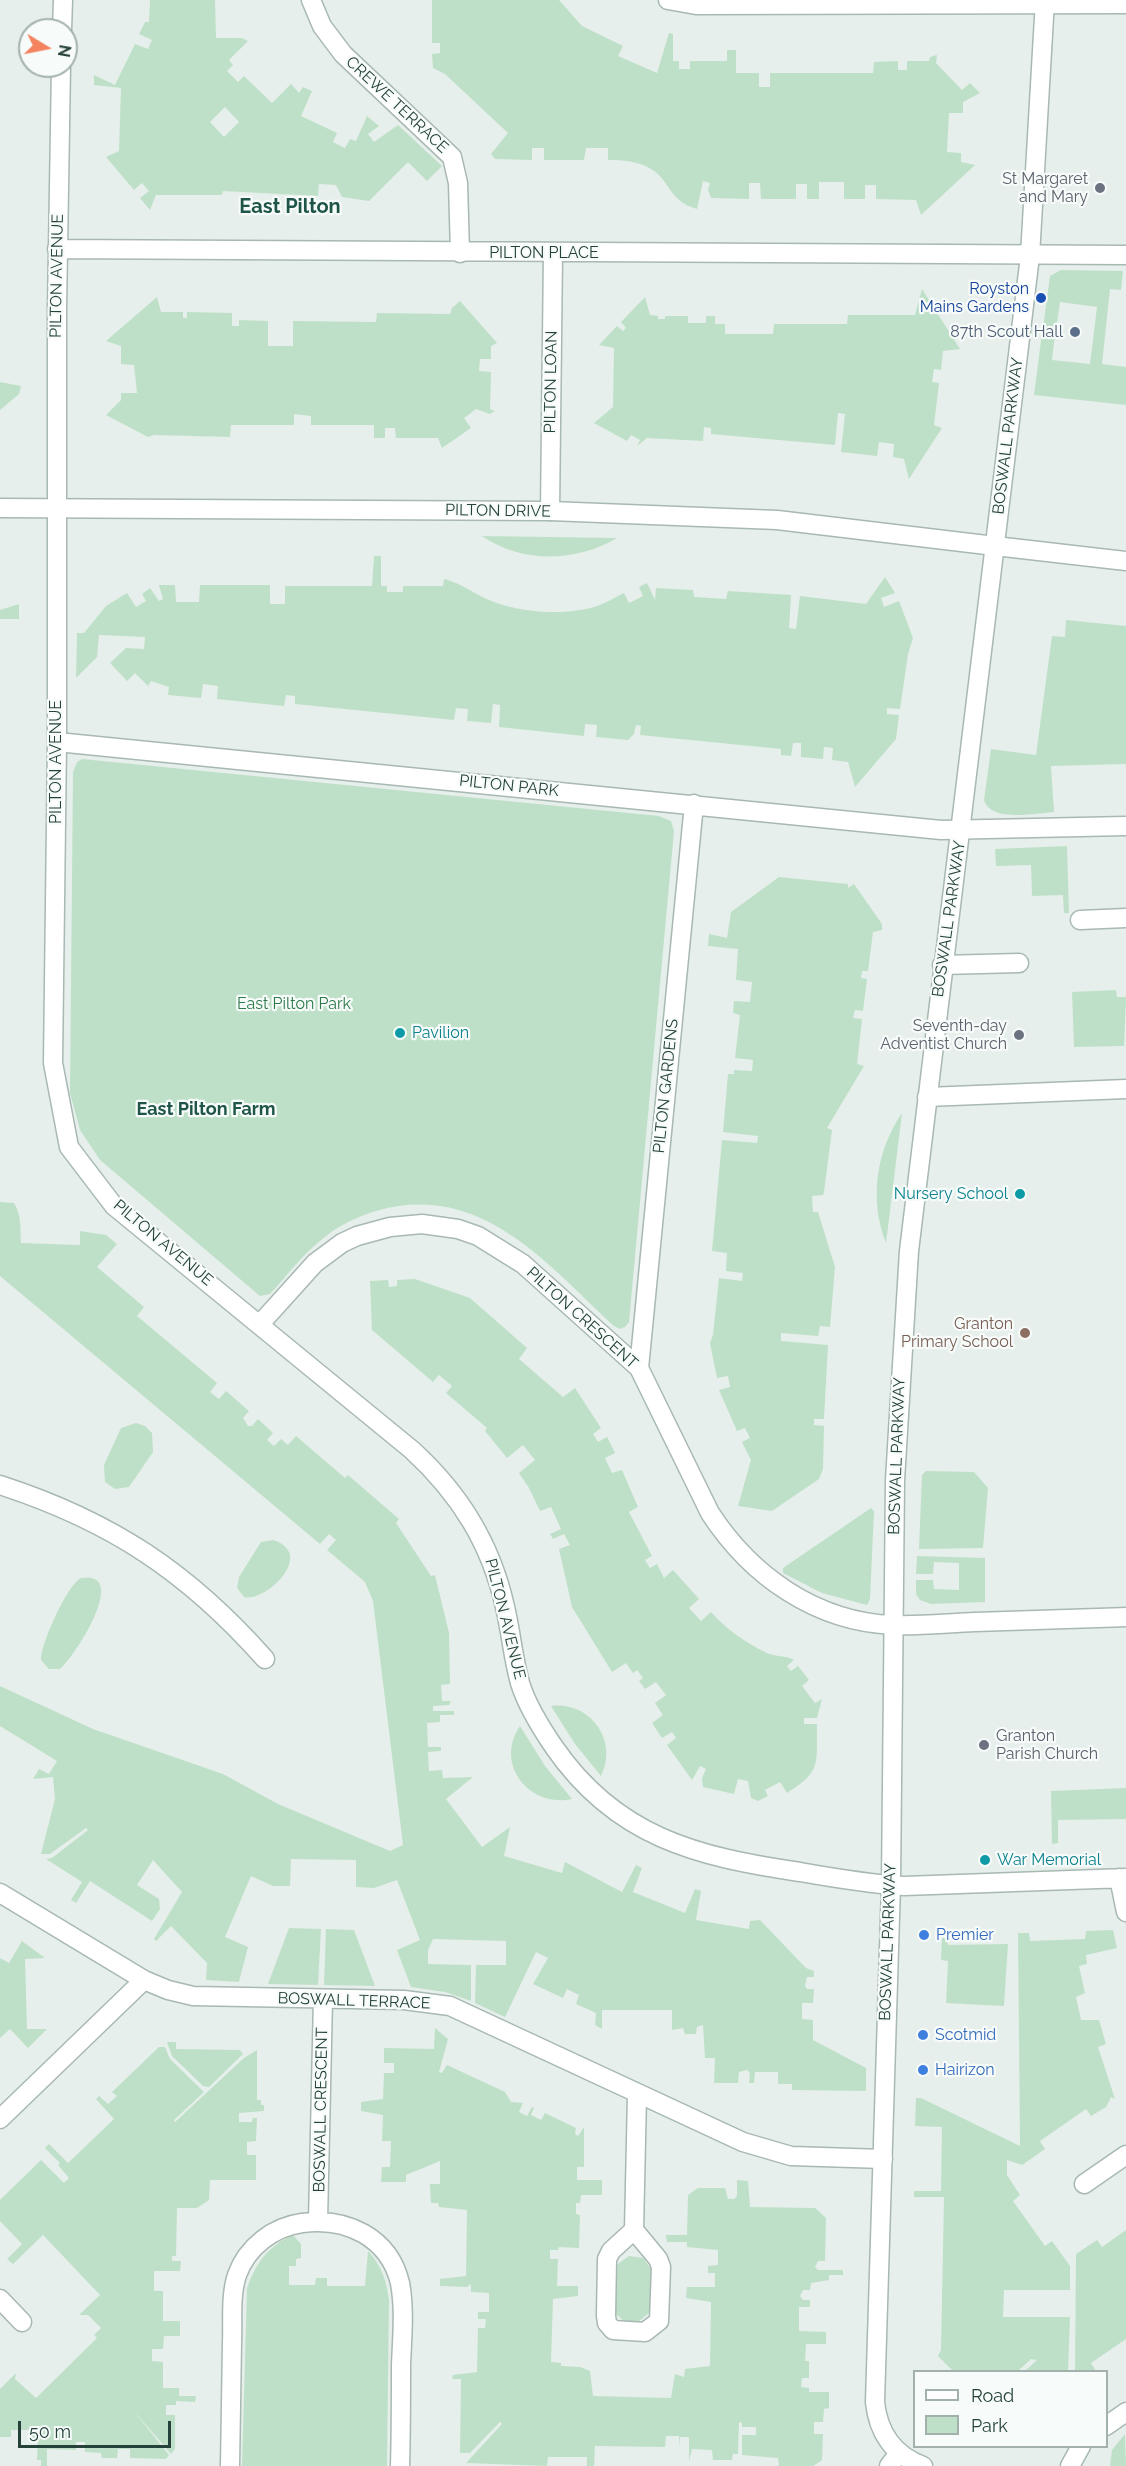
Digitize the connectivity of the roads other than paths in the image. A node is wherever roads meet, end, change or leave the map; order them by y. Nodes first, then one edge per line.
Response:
1 (63, 0) edge
2 (311, 0) edge
3 (668, 0) edge
4 (1045, 2) edge
5 (1126, 4) edge
6 (62, 18) edge
7 (61, 78) edge
8 (57, 249) junction
9 (460, 253) junction
10 (553, 253) junction
11 (1126, 255) edge
12 (1030, 256) junction
13 (0, 508) edge
14 (55, 508) junction
15 (550, 511) junction
16 (995, 546) junction
17 (1126, 561) edge
18 (57, 742) junction
19 (694, 804) junction
20 (1126, 825) edge
21 (961, 831) junction
22 (1126, 918) edge
23 (1080, 920) dead end
24 (1019, 963) dead end
25 (942, 965) junction
26 (1126, 1089) edge
27 (927, 1097) junction
28 (260, 1324) junction
29 (639, 1368) junction
30 (0, 1485) edge
31 (1126, 1617) edge
32 (892, 1625) junction
33 (265, 1659) dead end
34 (1122, 1878) edge
35 (891, 1885) junction
36 (0, 1893) edge
37 (1126, 1912) edge
38 (144, 1980) junction
39 (323, 1999) junction
40 (638, 2095) junction
41 (0, 2120) edge
42 (1126, 2155) edge
43 (883, 2159) junction
44 (1084, 2184) dead end
45 (318, 2221) junction
46 (634, 2230) junction
47 (0, 2299) edge
48 (22, 2322) dead end
49 (1126, 2412) edge
50 (1108, 2425) edge
51 (1080, 2448) edge
52 (894, 2459) edge
53 (230, 2466) edge
54 (400, 2466) edge
55 (923, 2466) edge
56 (1070, 2466) edge

1 - 6 street
2 - 9 street, CREWE TERRACE
3 - 4 street
4 - 5 street
4 - 12 street, BOSWALL PARKWAY
7 - 8 street, PILTON AVENUE
8 - 9 street, PILTON PLACE
8 - 14 street, PILTON AVENUE
9 - 10 street, PILTON PLACE
10 - 12 street, PILTON PLACE
10 - 15 street, PILTON LOAN
11 - 12 street
12 - 16 street, BOSWALL PARKWAY
13 - 14 street, PILTON DRIVE
14 - 15 street, PILTON DRIVE
14 - 18 street, PILTON AVENUE
15 - 16 street, PILTON DRIVE
16 - 17 street, PILTON DRIVE
16 - 21 street, BOSWALL PARKWAY
18 - 19 street, PILTON PARK
18 - 28 street, PILTON AVENUE
19 - 21 street, PILTON PARK
19 - 29 street, PILTON GARDENS
20 - 21 street, PILTON PARK
21 - 25 street, BOSWALL PARKWAY
22 - 23 street
24 - 25 street
25 - 27 street, BOSWALL PARKWAY
26 - 27 street
27 - 32 street, BOSWALL PARKWAY
28 - 29 street, PILTON CRESCENT
28 - 35 street, PILTON AVENUE
29 - 32 street, PILTON CRESCENT
30 - 33 street
31 - 32 street, PILTON CRESCENT
32 - 35 street, BOSWALL PARKWAY
34 - 35 street, PILTON AVENUE
34 - 37 street
35 - 43 street, BOSWALL PARKWAY
36 - 38 street, BOSWALL TERRACE
38 - 39 street, BOSWALL TERRACE
38 - 41 street
39 - 40 street, BOSWALL TERRACE
39 - 45 street, BOSWALL CRESCENT
40 - 43 street, BOSWALL TERRACE
40 - 46 street
42 - 44 street
43 - 52 street, BOSWALL PARKWAY
45 - 53 street
45 - 54 street
46 - 46 street
47 - 48 street
49 - 50 street
51 - 56 street
52 - 55 street, BOSWALL PARKWAY

